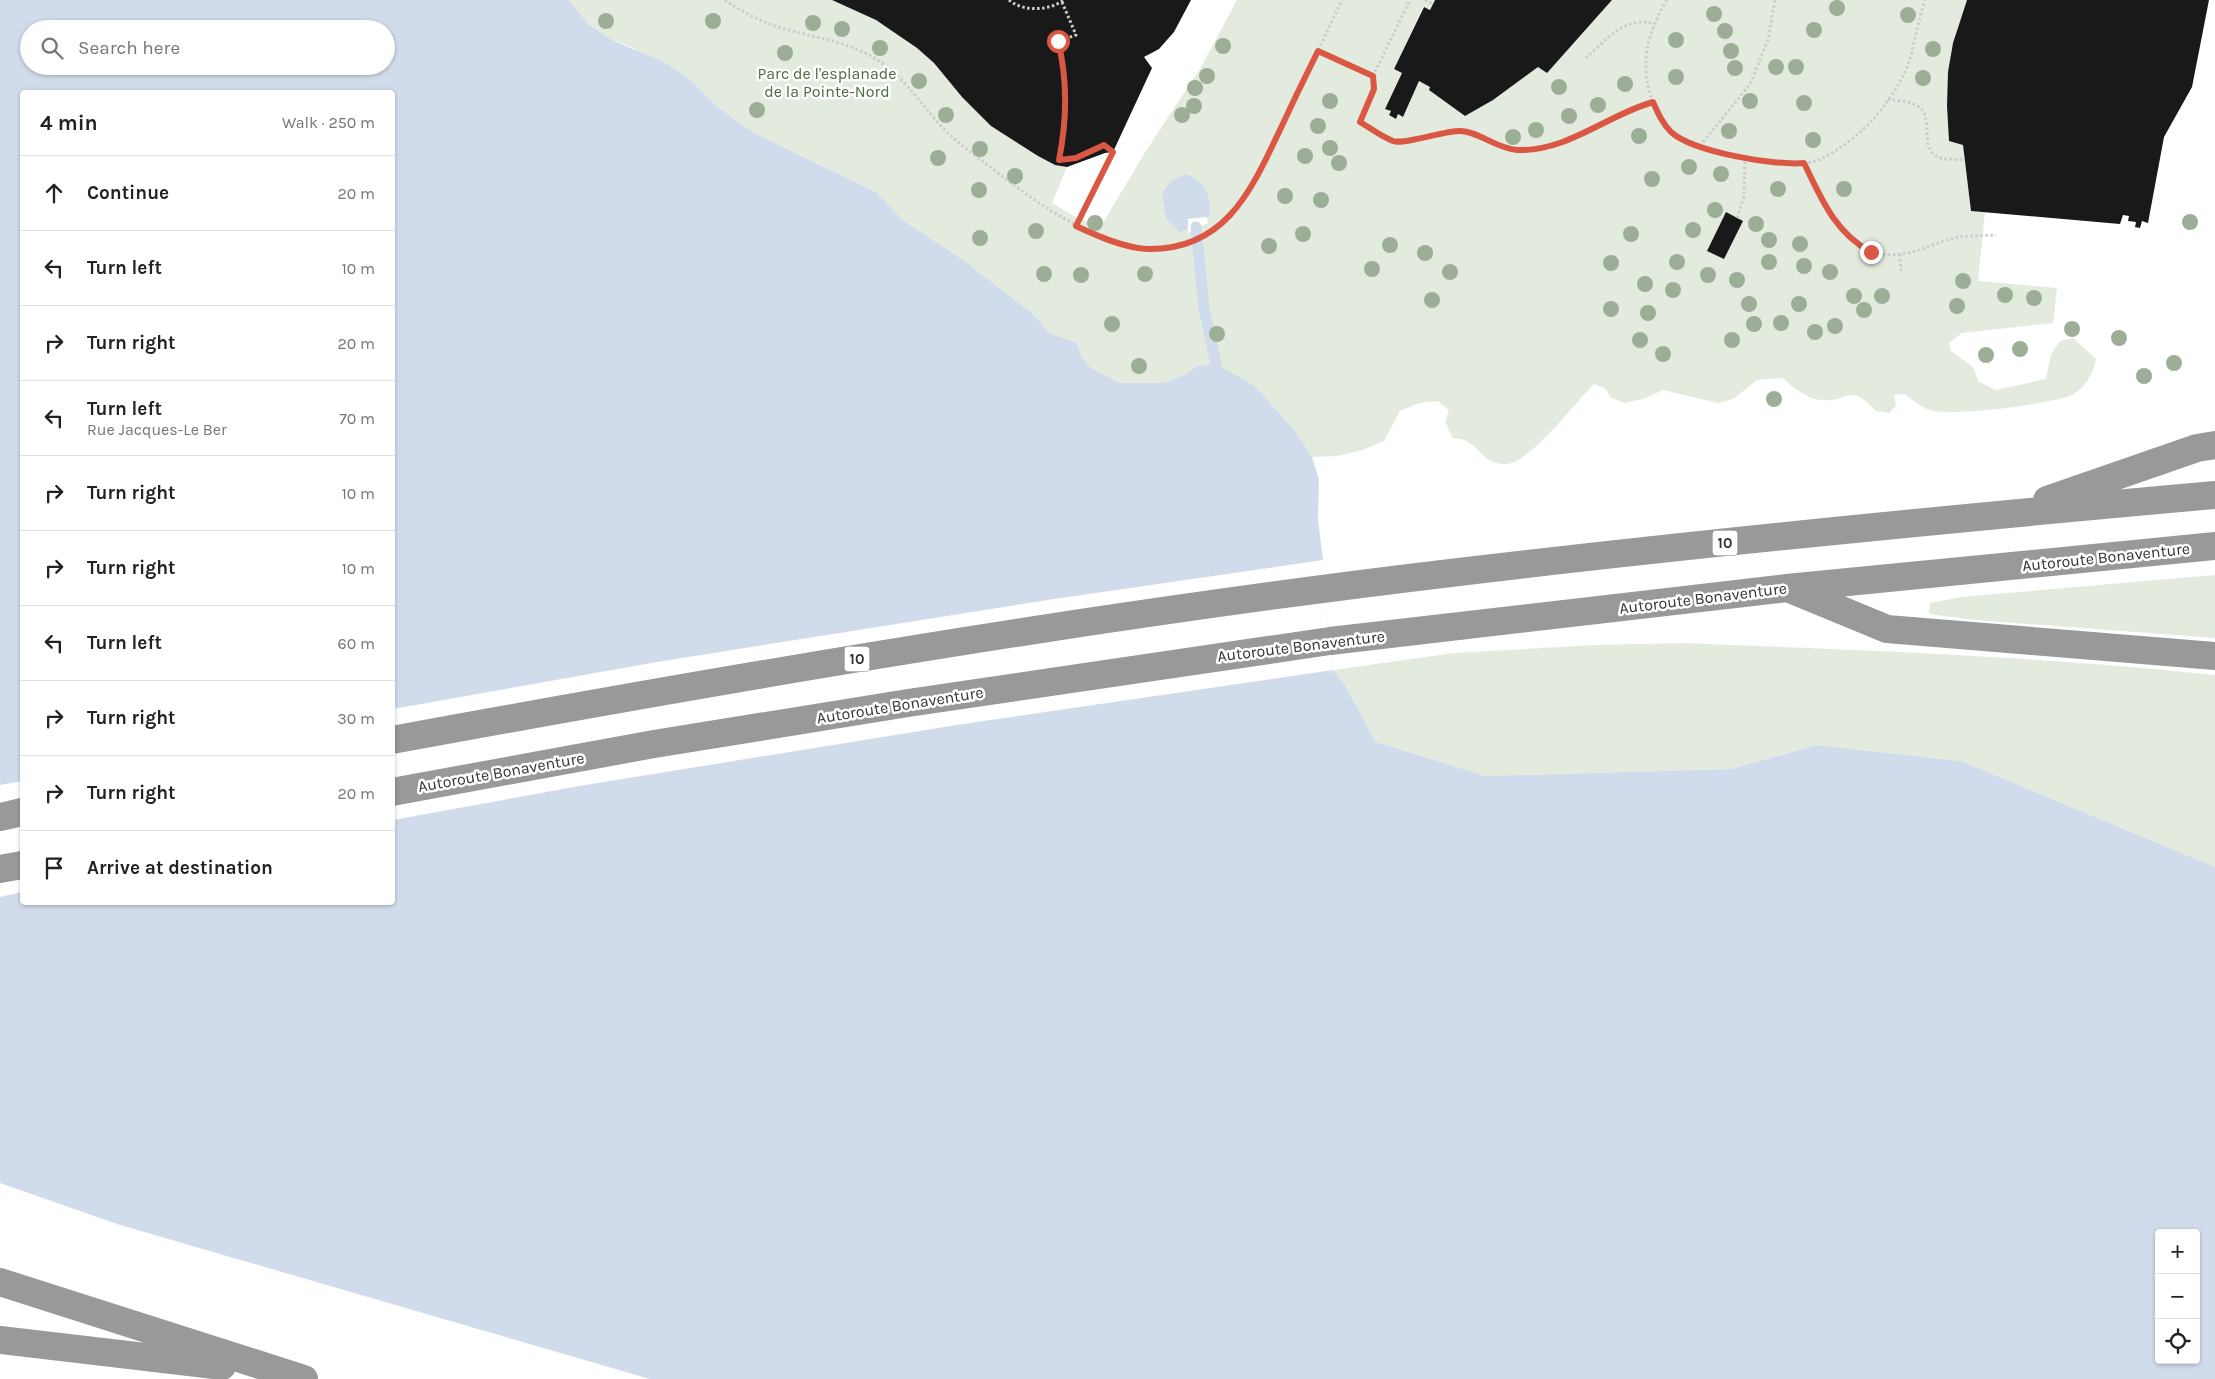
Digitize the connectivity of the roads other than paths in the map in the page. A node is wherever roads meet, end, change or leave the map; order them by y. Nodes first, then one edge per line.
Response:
1 (2215, 445) edge
2 (2215, 495) edge
3 (2007, 513) junction
4 (2215, 546) edge
5 (1787, 588) junction
6 (2215, 656) edge
7 (395, 739) edge
8 (395, 791) edge
9 (20, 812) edge
10 (0, 817) edge
11 (20, 865) edge
12 (0, 869) edge
13 (0, 1282) edge
14 (0, 1340) edge
15 (294, 1376) edge

1 - 3 highway
2 - 3 highway, 10
3 - 7 highway, 10
4 - 5 highway, Autoroute Bonaventure
5 - 6 highway
5 - 8 highway, Autoroute Bonaventure
9 - 10 highway
11 - 12 highway
13 - 15 highway
14 - 15 highway

